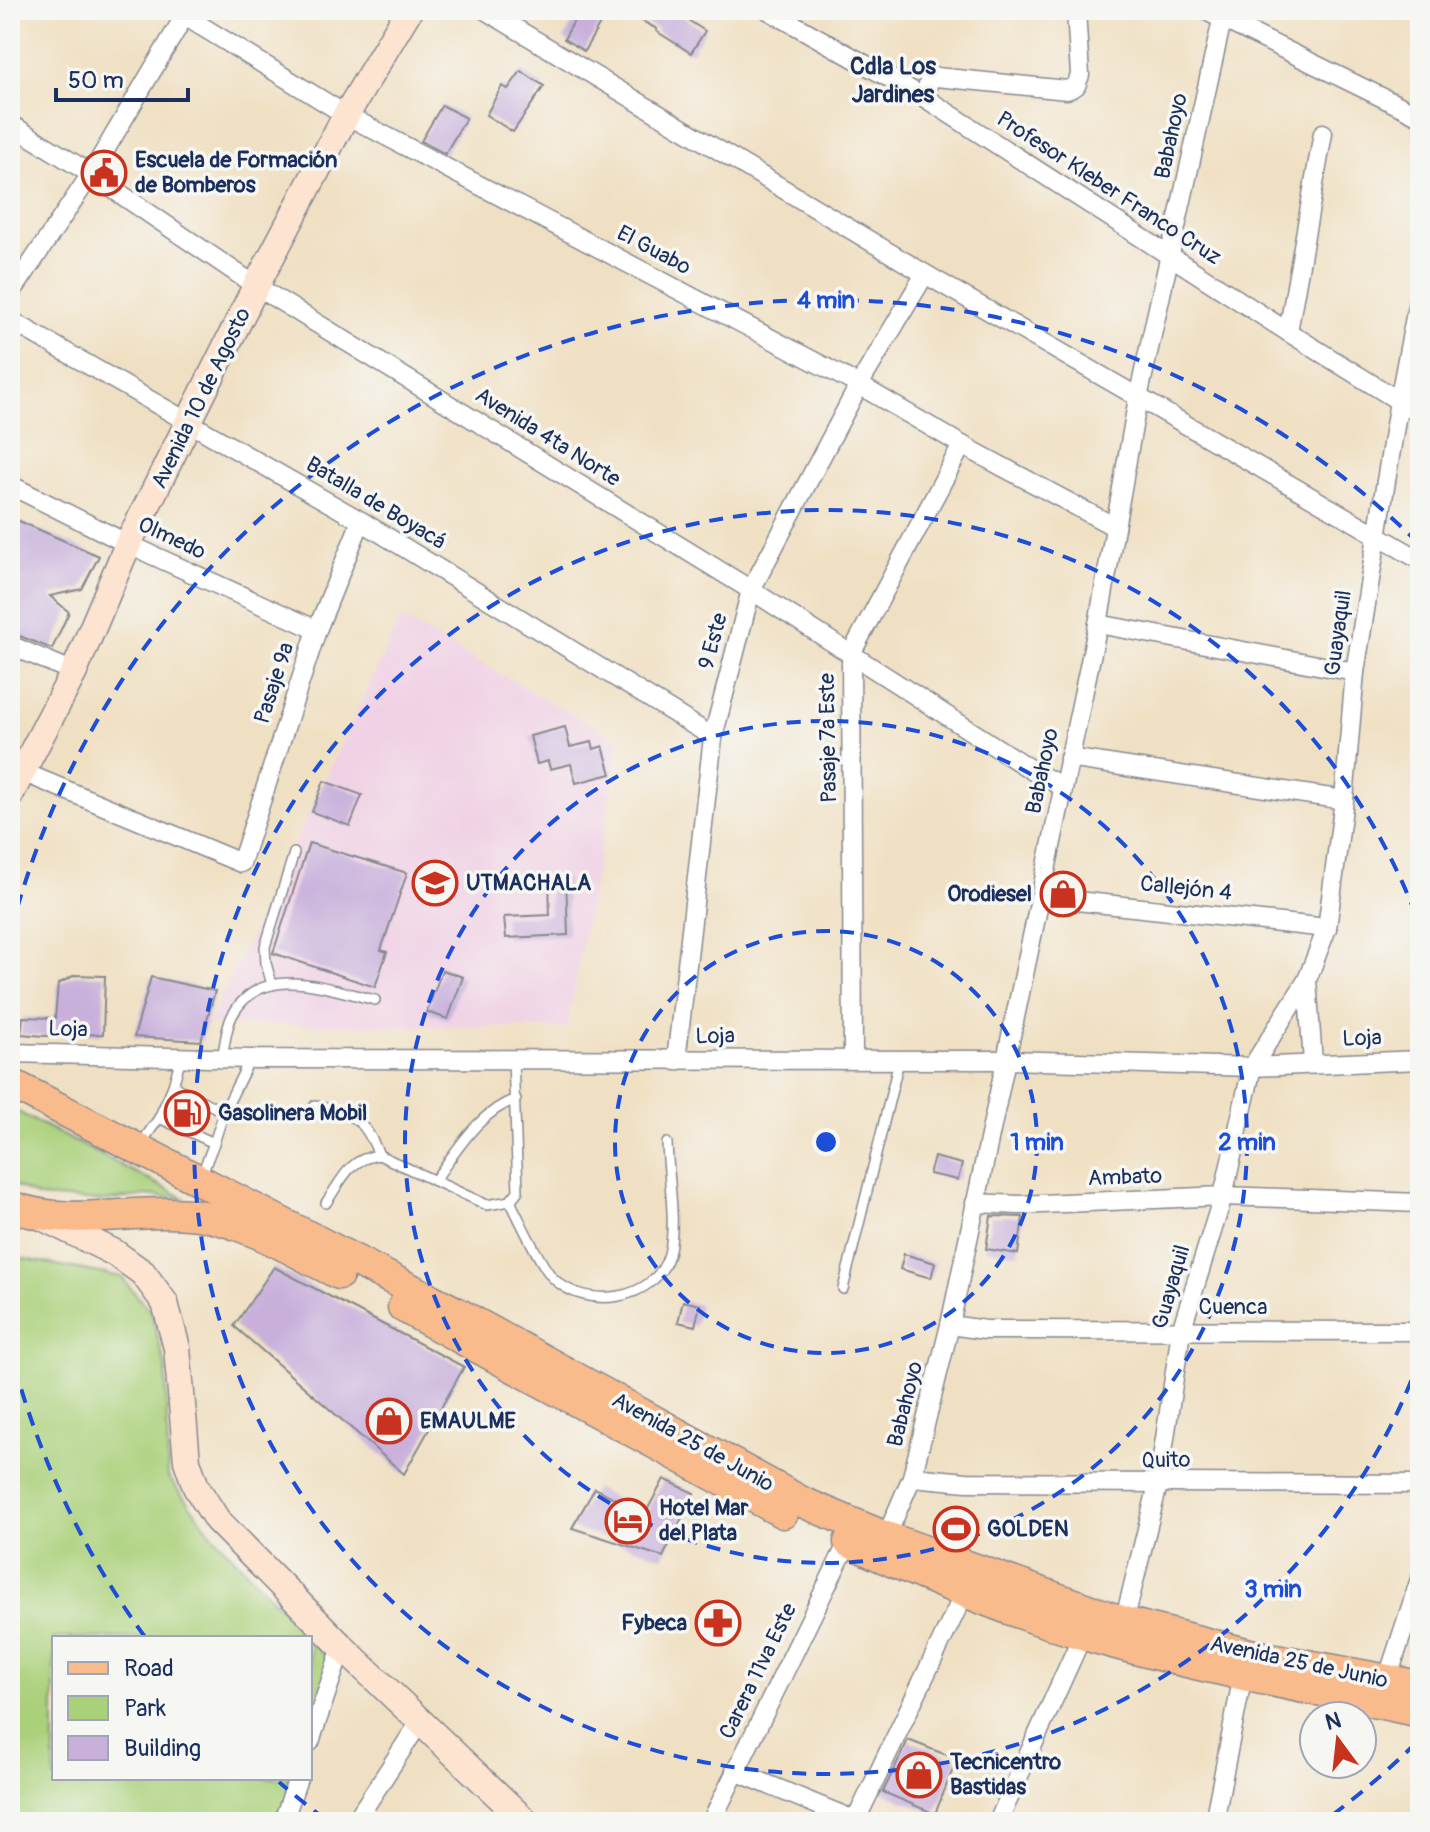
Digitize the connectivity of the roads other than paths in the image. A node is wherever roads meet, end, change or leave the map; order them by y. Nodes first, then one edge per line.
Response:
1 (409, 10) edge
2 (485, 10) edge
3 (768, 10) edge
4 (1076, 10) edge
5 (1204, 10) edge
6 (183, 12) edge
7 (1224, 15) edge
8 (925, 98) junction
9 (346, 115) junction
10 (1420, 116) edge
11 (10, 124) edge
12 (1323, 133) dead end
13 (91, 174) junction
14 (1169, 256) junction
15 (925, 274) junction
16 (256, 286) junction
17 (1420, 291) edge
18 (10, 295) edge
19 (10, 320) edge
20 (1288, 332) junction
21 (859, 385) junction
22 (1138, 398) junction
23 (1399, 401) junction
24 (1420, 414) edge
25 (189, 422) junction
26 (962, 445) junction
27 (10, 485) edge
28 (361, 521) junction
29 (1115, 527) junction
30 (1376, 537) junction
31 (128, 544) junction
32 (1420, 560) edge
33 (751, 590) junction
34 (1098, 624) junction
35 (317, 630) junction
36 (10, 645) edge
37 (851, 654) junction
38 (74, 672) junction
39 (1355, 672) junction
40 (713, 737) junction
41 (1069, 758) junction
42 (14, 778) edge
43 (1063, 787) junction
44 (1344, 800) junction
45 (294, 853) dead end
46 (1040, 897) junction
47 (1327, 928) junction
48 (1307, 980) junction
49 (272, 985) junction
50 (375, 1000) dead end
51 (10, 1053) edge
52 (181, 1057) junction
53 (222, 1058) junction
54 (250, 1059) junction
55 (853, 1059) junction
56 (513, 1060) junction
57 (1006, 1060) junction
58 (1420, 1060) edge
59 (676, 1061) junction
60 (899, 1061) junction
61 (1313, 1063) junction
62 (1252, 1067) junction
63 (10, 1083) edge
64 (173, 1086) junction
65 (516, 1099) junction
66 (315, 1105) dead end
67 (224, 1112) junction
68 (159, 1118) junction
69 (214, 1143) junction
70 (667, 1143) dead end
71 (138, 1148) junction
72 (379, 1155) junction
73 (200, 1179) junction
74 (434, 1181) junction
75 (1223, 1196) junction
76 (510, 1201) junction
77 (326, 1203) dead end
78 (975, 1203) junction
79 (1420, 1203) edge
80 (10, 1206) edge
81 (40, 1216) junction
82 (843, 1289) dead end
83 (950, 1325) junction
84 (1181, 1331) junction
85 (1420, 1331) edge
86 (912, 1477) junction
87 (1420, 1484) edge
88 (1158, 1485) junction
89 (886, 1537) junction
90 (848, 1542) junction
91 (1420, 1579) edge
92 (964, 1594) junction
93 (1416, 1606) edge
94 (1124, 1622) junction
95 (1083, 1634) junction
96 (342, 1647) junction
97 (1243, 1675) junction
98 (1387, 1680) junction
99 (1420, 1686) edge
100 (1420, 1712) edge
101 (421, 1720) junction
102 (312, 1736) edge
103 (735, 1771) junction
104 (297, 1780) edge
105 (283, 1822) edge
106 (355, 1822) edge
107 (526, 1822) edge
108 (711, 1822) edge
109 (857, 1822) edge
110 (998, 1822) edge
111 (1214, 1822) edge

1 - 9 street, Avenida 10 de Agosto
2 - 15 street
3 - 8 street, Profesor Kleber Franco Cruz
4 - 8 street
5 - 7 street
6 - 9 street, El Guabo
6 - 13 street
7 - 10 street
7 - 14 street, Babahoyo
8 - 14 street, Profesor Kleber Franco Cruz
9 - 16 street, Avenida 10 de Agosto
9 - 21 street, El Guabo
11 - 13 street, Avenida 4ta Norte
12 - 20 street
13 - 16 street, Avenida 4ta Norte
13 - 18 street
14 - 20 street, Profesor Kleber Franco Cruz
14 - 22 street, Babahoyo
15 - 21 street, 9 Este
15 - 22 street
16 - 25 street, Avenida 10 de Agosto
16 - 33 street, Avenida 4ta Norte
17 - 23 street, Guayaquil
19 - 25 street, Batalla de Boyacá
20 - 23 street, Profesor Kleber Franco Cruz
21 - 26 street, El Guabo
21 - 33 street, 9 Este
22 - 29 street, Babahoyo
22 - 30 street
23 - 24 street, Profesor Kleber Franco Cruz
23 - 30 street, Guayaquil
25 - 28 street, Batalla de Boyacá
25 - 31 street, Avenida 10 de Agosto
26 - 29 street, El Guabo
26 - 37 street, Pasaje 7a Este
27 - 31 street, Olmedo
28 - 35 street, Pasaje 9a
28 - 40 street, Batalla de Boyacá
29 - 34 street, Babahoyo
30 - 32 street
30 - 39 street, Guayaquil
31 - 35 street, Olmedo
31 - 38 street, Avenida 10 de Agosto
33 - 37 street, Avenida 4ta Norte
33 - 40 street, 9 Este
34 - 39 street
34 - 41 street, Babahoyo
35 - 42 street, Pasaje 9a
36 - 38 street
37 - 43 street, Avenida 4ta Norte
37 - 55 street, Pasaje 7a Este
38 - 42 street, Avenida 10 de Agosto
39 - 44 street, Guayaquil
40 - 59 street, 9 Este
41 - 43 street, Babahoyo
41 - 44 street
43 - 46 street, Babahoyo
44 - 47 street, Guayaquil
45 - 49 lane
46 - 47 street, Callejón 4
46 - 57 street, Babahoyo
47 - 48 street, Guayaquil
48 - 61 street, Guayaquil
48 - 62 street, Guayaquil
49 - 50 lane
49 - 53 lane
51 - 52 street, Loja
52 - 53 street, Loja
52 - 64 lane
53 - 54 street, Loja
54 - 56 street, Loja
54 - 67 lane
55 - 59 street, Loja
55 - 60 street, Loja
56 - 59 street, Loja
56 - 65 lane
57 - 60 street, Loja
57 - 62 street, Loja
57 - 78 street, Babahoyo
58 - 61 street, Loja
60 - 82 lane
61 - 62 street, Loja
62 - 75 street, Guayaquil
63 - 71 main road, Avenida 25 de Junio
64 - 67 lane
64 - 68 lane
65 - 74 lane
65 - 76 lane
66 - 72 lane
67 - 69 lane
68 - 69 lane
68 - 71 lane
69 - 73 lane
70 - 76 lane
71 - 73 main road, Avenida 25 de Junio
72 - 74 lane
72 - 77 lane
73 - 89 main road, Avenida 25 de Junio
74 - 76 lane
75 - 78 street, Ambato
75 - 79 street, Ambato
75 - 84 street, Guayaquil
78 - 83 street, Babahoyo
80 - 81 main road, Avenida 25 de Junio
81 - 90 main road, Avenida 25 de Junio
81 - 96 street
83 - 84 street, Cuenca
83 - 86 street, Babahoyo
84 - 85 street, Cuenca
84 - 88 street, Guayaquil
86 - 88 street, Quito
86 - 89 street, Babahoyo
87 - 88 street, Quito
88 - 94 street, Guayaquil
89 - 94 main road, Avenida 25 de Junio
90 - 92 main road, Avenida 25 de Junio
90 - 103 street, Carera 11va Este
91 - 93 street
92 - 95 main road, Avenida 25 de Junio
92 - 109 street
93 - 98 street
94 - 98 main road, Avenida 25 de Junio
95 - 97 main road, Avenida 25 de Junio
95 - 110 street
96 - 101 street
96 - 102 street
97 - 100 main road, Avenida 25 de Junio
97 - 111 street
98 - 99 main road, Avenida 25 de Junio
101 - 106 street
101 - 107 street
103 - 108 street, Carera 11va Este
103 - 109 street
104 - 105 street

